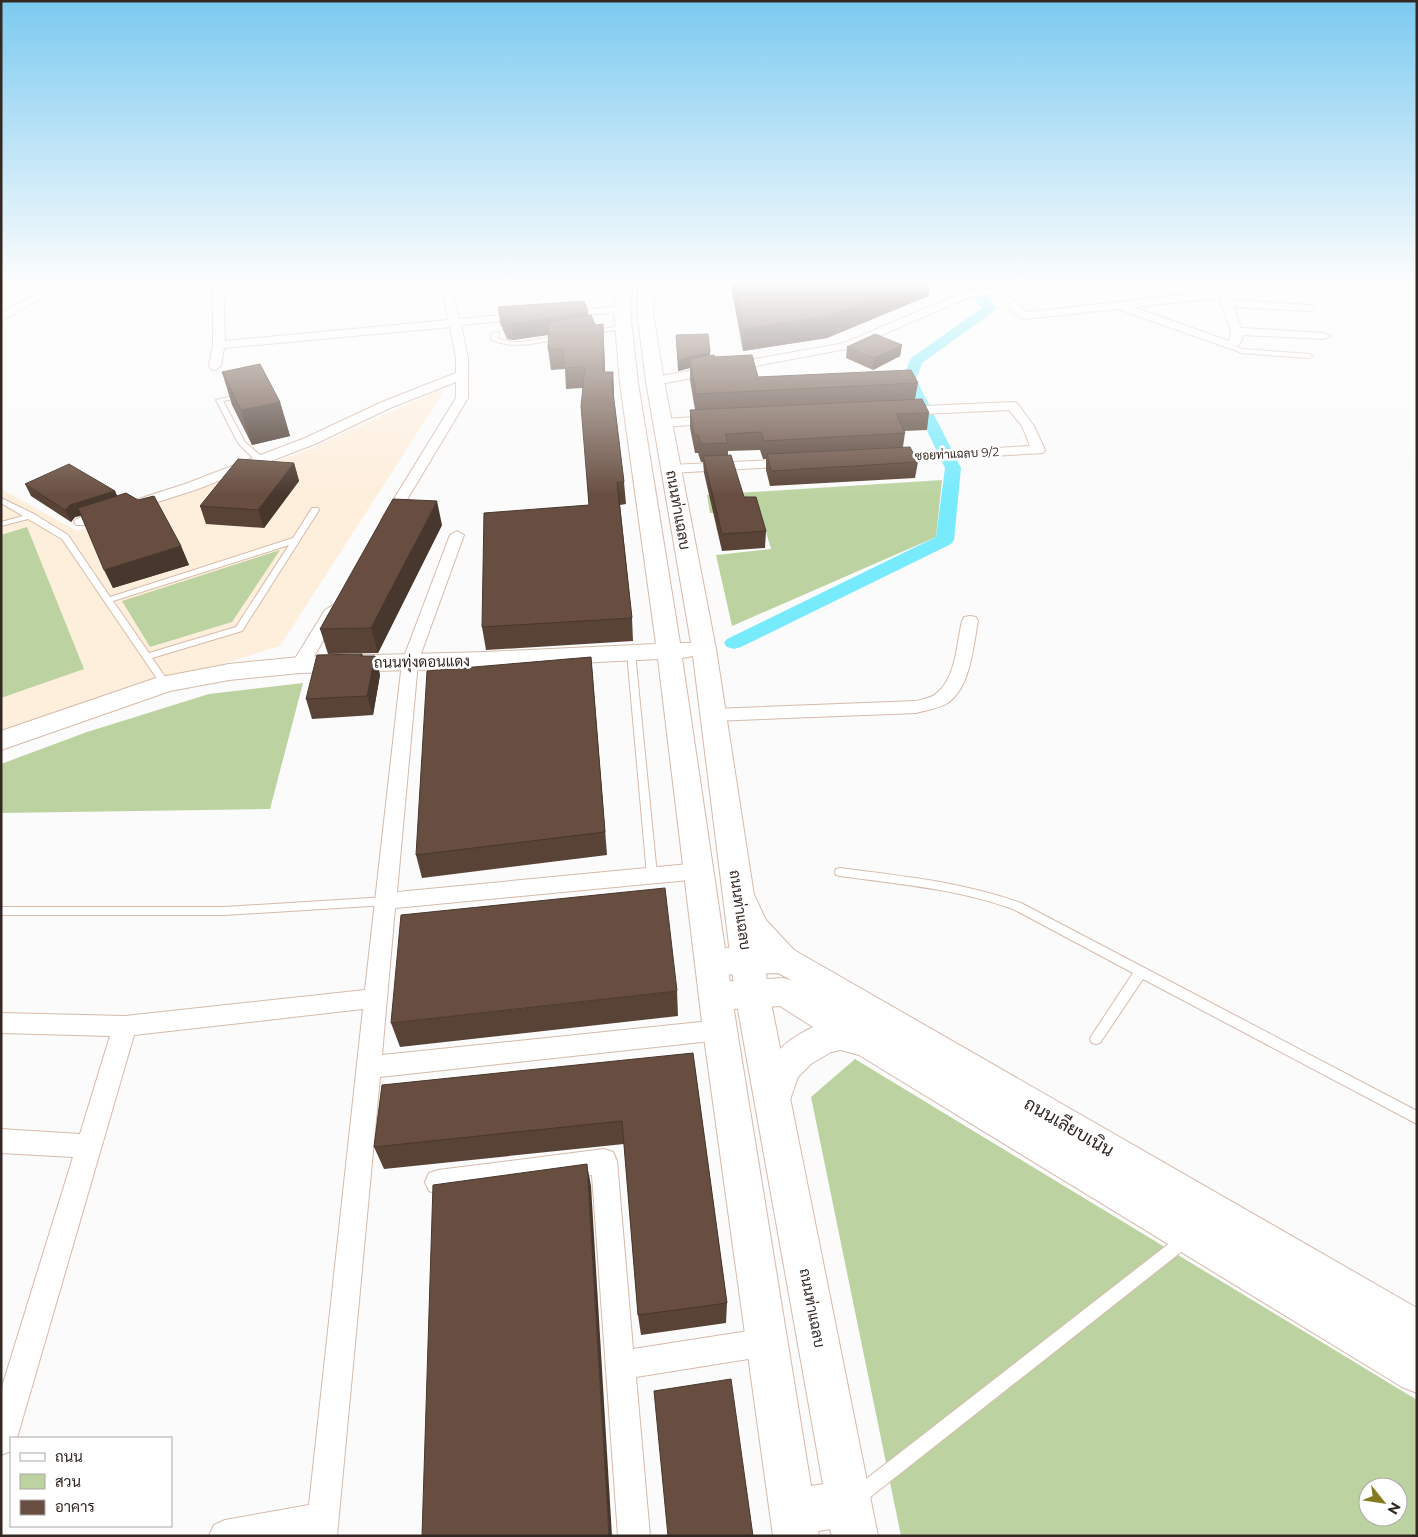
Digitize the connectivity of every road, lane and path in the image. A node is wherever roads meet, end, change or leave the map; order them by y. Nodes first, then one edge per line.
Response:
1 (218, 353) edge
2 (461, 353) edge
3 (643, 353) edge
4 (809, 353) edge
5 (1253, 353) edge
6 (1309, 356) dead end
7 (215, 366) dead end
8 (462, 375) junction
9 (642, 382) junction
10 (241, 396) edge
11 (886, 412) edge
12 (730, 420) edge
13 (662, 423) junction
14 (1028, 426) joint
15 (879, 458) edge
16 (259, 459) junction
17 (810, 462) edge
18 (671, 469) junction
19 (1, 500) edge
20 (315, 510) dead end
21 (31, 516) junction
22 (81, 522) edge
23 (1, 524) edge
24 (381, 531) edge
25 (457, 535) dead end
26 (295, 540) junction
27 (341, 598) edge
28 (108, 600) junction
29 (970, 621) dead end
30 (704, 649) junction
31 (669, 651) junction
32 (631, 653) junction
33 (146, 657) junction
34 (410, 662) junction
35 (300, 665) junction
36 (164, 684) junction
37 (713, 715) junction
38 (1, 742) edge
39 (699, 871) junction
40 (840, 872) dead end
41 (652, 876) junction
42 (738, 892) junction
43 (386, 901) junction
44 (1, 911) edge
45 (783, 959) junction
46 (1141, 972) junction
47 (750, 977) junction
48 (716, 996) junction
49 (376, 998) junction
50 (1, 1023) edge
51 (125, 1026) junction
52 (1096, 1039) dead end
53 (869, 1043) junction
54 (369, 1067) junction
55 (772, 1099) junction
56 (1417, 1118) edge
57 (1, 1141) edge
58 (88, 1146) junction
59 (438, 1182) edge
60 (1192, 1235) junction
61 (1417, 1331) edge
62 (767, 1342) junction
63 (620, 1365) junction
64 (1417, 1372) edge
65 (1, 1440) edge
66 (852, 1520) edge
67 (794, 1524) edge
68 (322, 1527) edge
69 (225, 1536) edge
70 (634, 1536) edge

1 - 7 street
2 - 8 street
3 - 9 main road, ถนนท่าแฉลบ
4 - 9 street
5 - 6 lane
8 - 16 street
8 - 24 street
9 - 13 main road, ถนนท่าแฉลบ
9 - 31 main road, ถนนท่าแฉลบ
10 - 16 lane
11 - 14 street
12 - 13 street
13 - 18 main road, ถนนท่าแฉลบ
14 - 15 street, ซอยท่าแฉลบ 9/2
16 - 22 street
17 - 18 street
18 - 30 main road, ถนนท่าแฉลบ
19 - 21 lane
20 - 26 lane
21 - 23 lane
21 - 28 lane
25 - 34 street
26 - 28 lane
26 - 33 lane
27 - 35 street
28 - 33 lane
29 - 37 street
30 - 31 main road, ถนนทุ่งดอนแดง
30 - 37 main road, ถนนท่าแฉลบ
31 - 32 main road, ถนนทุ่งดอนแดง
31 - 39 main road, ถนนท่าแฉลบ
32 - 34 main road, ถนนทุ่งดอนแดง
32 - 41 lane
33 - 36 lane
34 - 35 main road, ถนนทุ่งดอนแดง
34 - 43 street
35 - 36 main road, ถนนทุ่งดอนแดง
36 - 38 main road, ถนนทุ่งดอนแดง
37 - 42 main road, ถนนท่าแฉลบ
39 - 41 street
39 - 48 main road, ถนนท่าแฉลบ
40 - 46 lane
41 - 43 street
42 - 45 main road
42 - 47 main road, ถนนท่าแฉลบ
43 - 44 lane
43 - 49 street
45 - 47 main road, ถนนเลียบเนิน
45 - 61 main road, ถนนเลียบเนิน
46 - 52 lane
46 - 56 lane
47 - 48 main road, ถนนเลียบเนิน
47 - 53 main road, ถนนเลียบเนิน
47 - 55 main road, ถนนท่าแฉลบ
48 - 54 street
48 - 62 main road, ถนนท่าแฉลบ
49 - 51 street
49 - 54 street
50 - 51 street
51 - 58 street
53 - 55 main road
53 - 60 main road, ถนนเลียบเนิน
54 - 68 street
55 - 66 main road, ถนนท่าแฉลบ
57 - 58 street
58 - 65 street
59 - 63 street
60 - 64 main road, ถนนเลียบเนิน
60 - 66 lane
62 - 63 street
62 - 67 main road, ถนนท่าแฉลบ
63 - 70 street
66 - 67 main road
68 - 69 street

